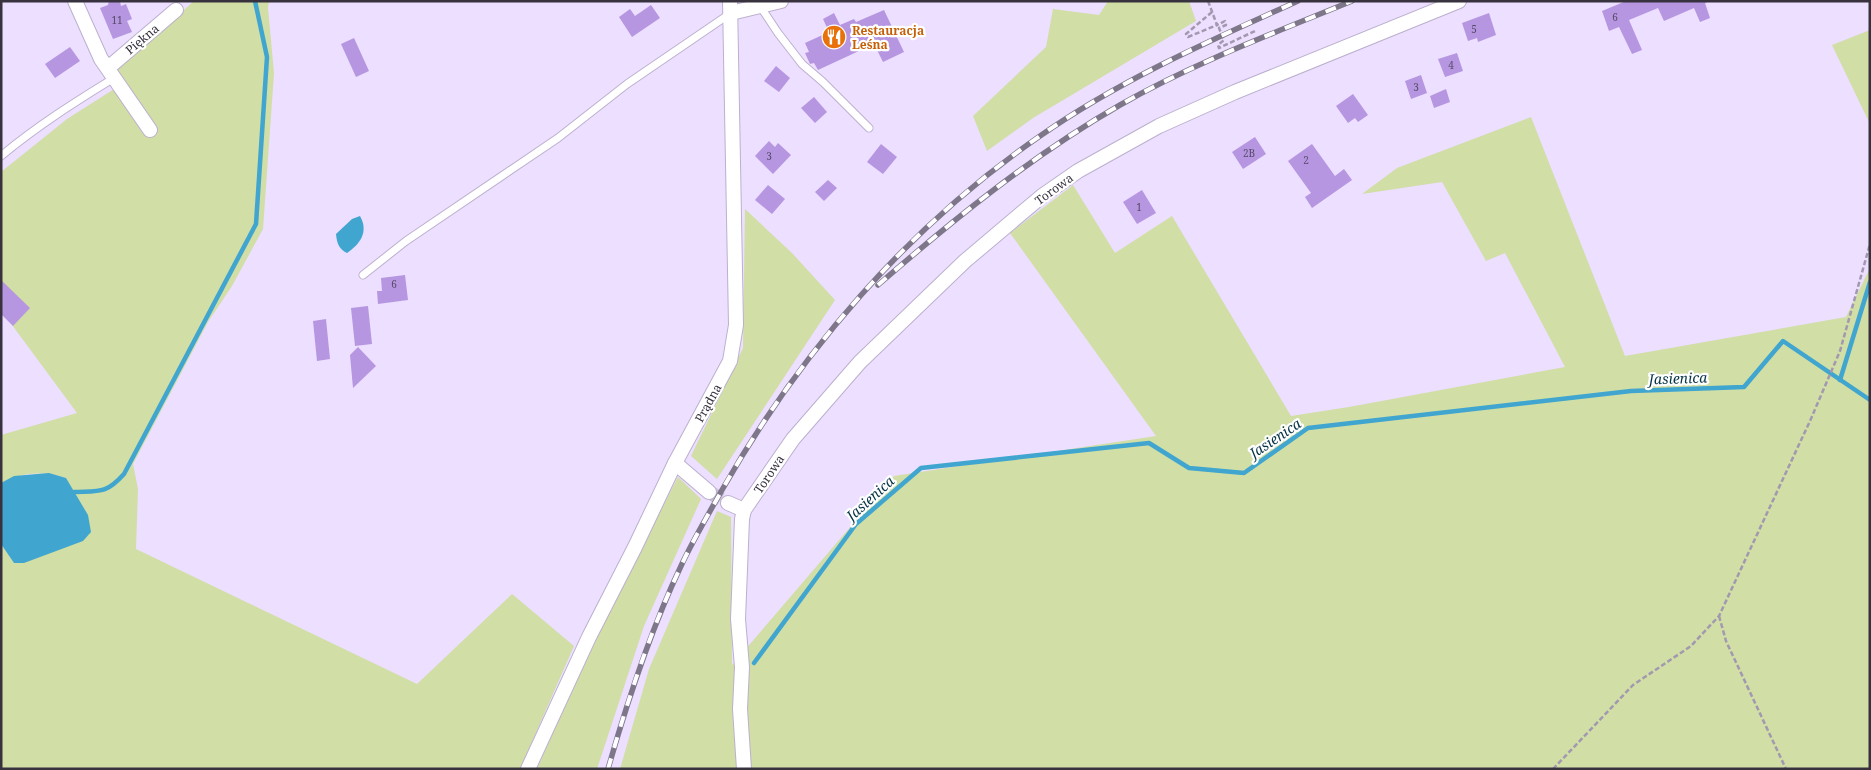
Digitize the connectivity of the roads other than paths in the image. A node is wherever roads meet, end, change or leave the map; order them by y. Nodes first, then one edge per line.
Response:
1 (75, 1) edge
2 (781, 1) edge
3 (1459, 1) edge
4 (760, 6) junction
5 (731, 7) edge
6 (176, 10) dead end
7 (111, 73) junction
8 (869, 128) dead end
9 (150, 130) dead end
10 (1, 156) edge
11 (363, 275) dead end
12 (675, 463) junction
13 (709, 492) tunnel mouth
14 (728, 503) tunnel mouth
15 (744, 510) junction
16 (528, 769) edge
17 (744, 769) edge

1 - 7 street
2 - 4 street
3 - 15 street, Torowa
4 - 5 street
4 - 8 lane
5 - 11 lane
5 - 12 street, Prądna
6 - 7 street, Piękna
7 - 9 street
7 - 10 lane
12 - 13 street
12 - 16 street, Prądna
14 - 15 street
15 - 17 street

